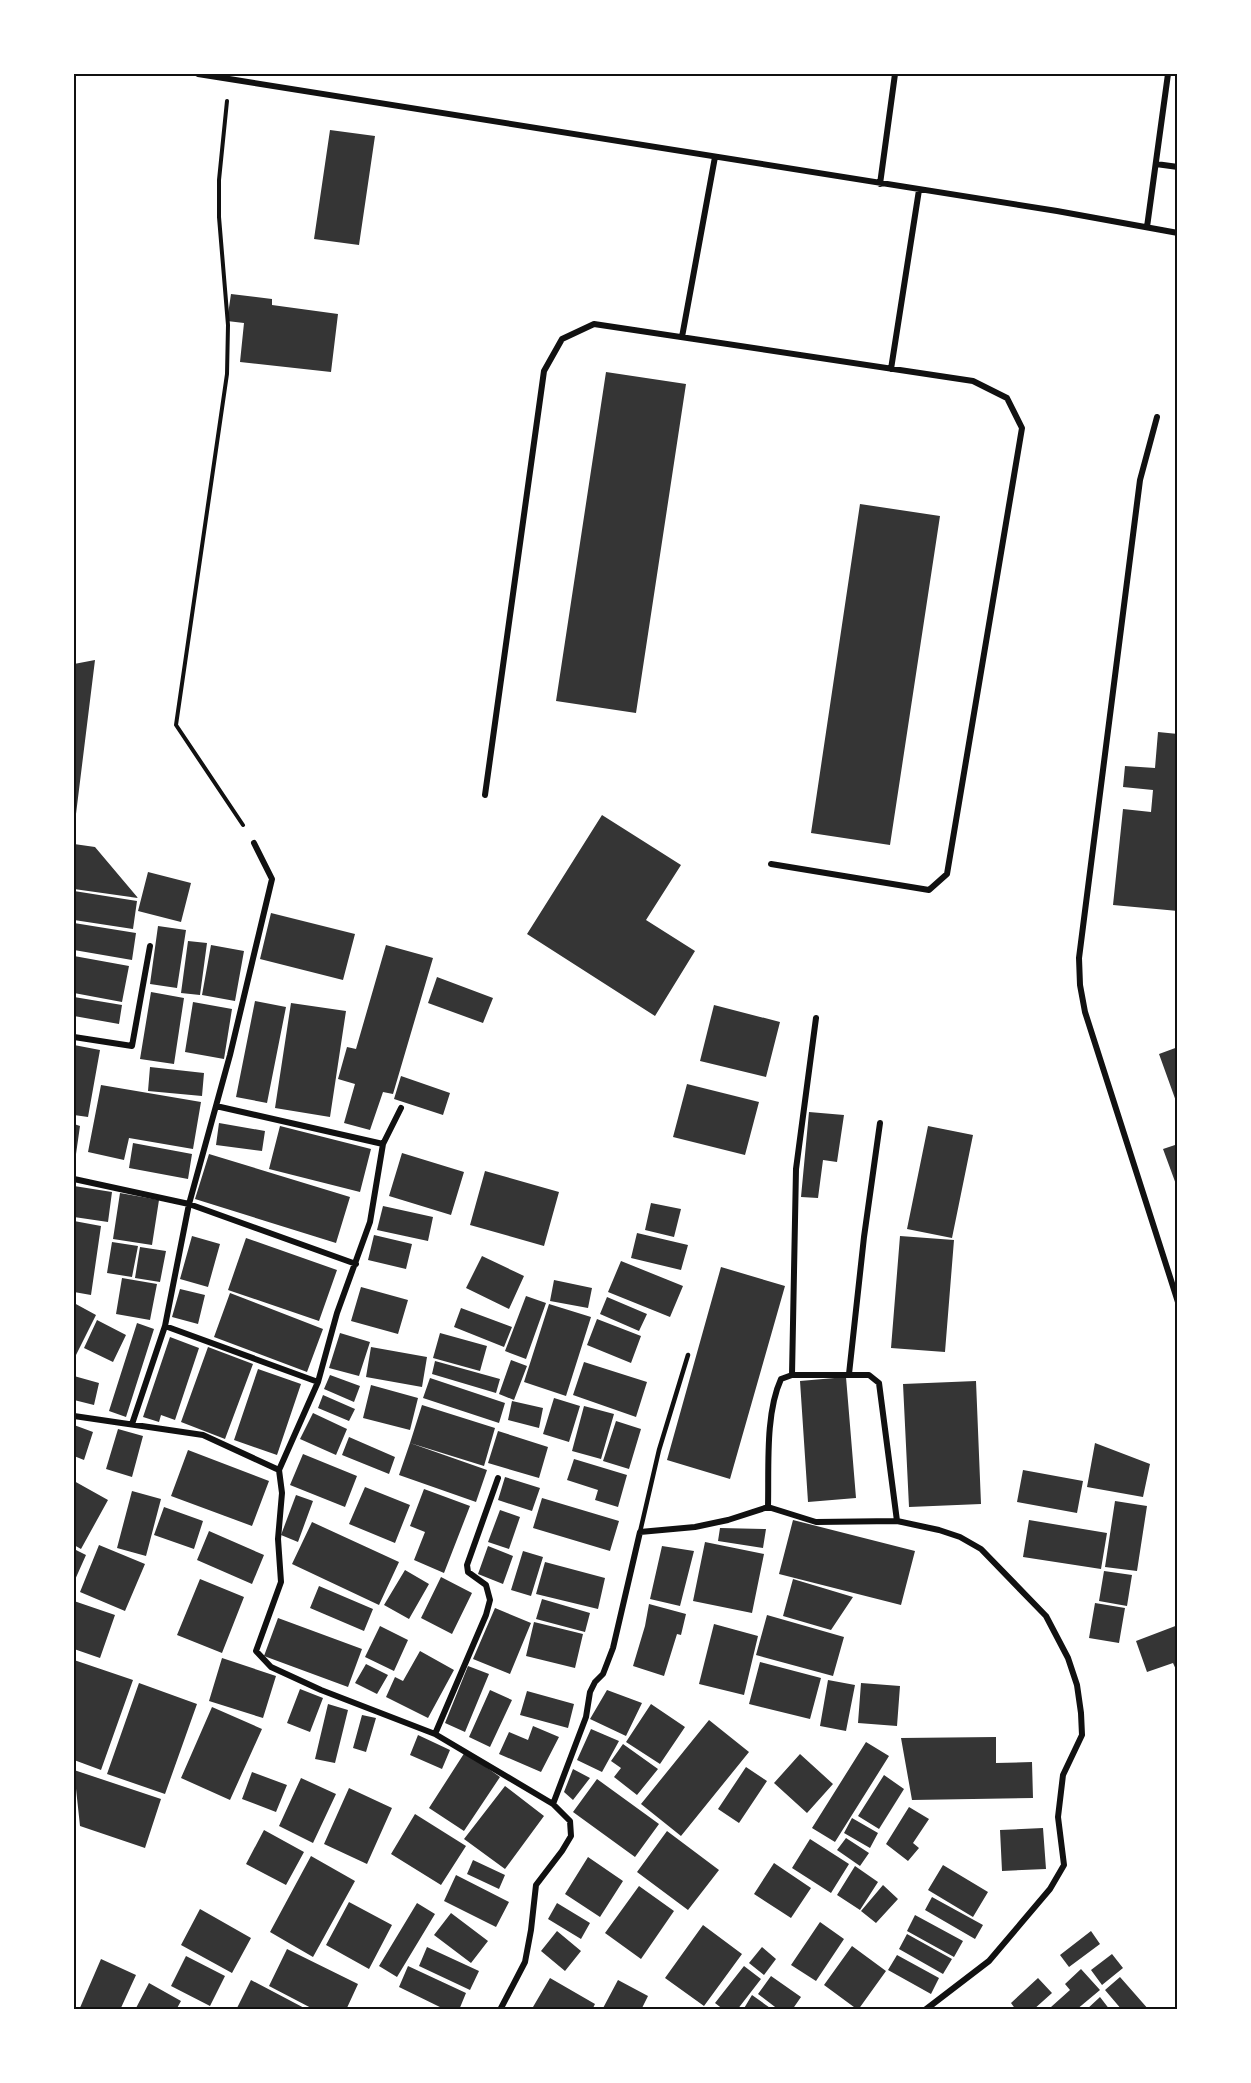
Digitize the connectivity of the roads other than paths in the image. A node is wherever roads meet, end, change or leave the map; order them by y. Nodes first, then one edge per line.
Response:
1 (198, 74) edge
2 (895, 74) edge
3 (1168, 74) edge
4 (715, 157) junction
5 (1156, 164) junction
6 (1178, 167) edge
7 (880, 184) junction
8 (920, 190) junction
9 (1147, 227) junction
10 (1178, 232) edge
11 (682, 337) junction
12 (891, 369) junction
13 (1157, 417) dead end
14 (485, 795) dead end
15 (254, 843) road end
16 (771, 864) dead end
17 (150, 946) dead end
18 (816, 1018) dead end
19 (74, 1037) edge
20 (216, 1106) junction
21 (400, 1108) dead end
22 (880, 1123) dead end
23 (382, 1144) junction
24 (74, 1179) edge
25 (189, 1204) junction
26 (356, 1264) junction
27 (1178, 1302) edge
28 (165, 1326) junction
29 (688, 1355) dead end
30 (849, 1374) junction
31 (792, 1375) junction
32 (318, 1382) junction
33 (74, 1416) edge
34 (132, 1424) junction
35 (279, 1470) junction
36 (498, 1478) dead end
37 (768, 1507) junction
38 (897, 1521) junction
39 (640, 1532) junction
40 (435, 1734) junction
41 (553, 1804) junction
42 (500, 2009) edge
43 (925, 2010) edge

1 - 4 street
2 - 7 street
3 - 5 street
4 - 7 street
4 - 11 street
5 - 6 street
5 - 9 street
7 - 8 street
8 - 9 street
8 - 12 street
9 - 10 street
11 - 12 street
11 - 14 street
12 - 16 street
13 - 27 street
15 - 20 street
17 - 19 street
18 - 31 street
20 - 23 street
20 - 25 street
21 - 23 street
22 - 30 street
23 - 26 street
24 - 25 street
25 - 26 street
25 - 28 street
26 - 32 street
28 - 32 street
28 - 34 street
29 - 39 lane
30 - 31 street
30 - 38 street
31 - 37 street
32 - 35 street
33 - 34 street
34 - 35 street
35 - 40 street
36 - 40 street
37 - 38 street
37 - 39 street
38 - 43 street
39 - 41 street
40 - 41 street
41 - 42 street

